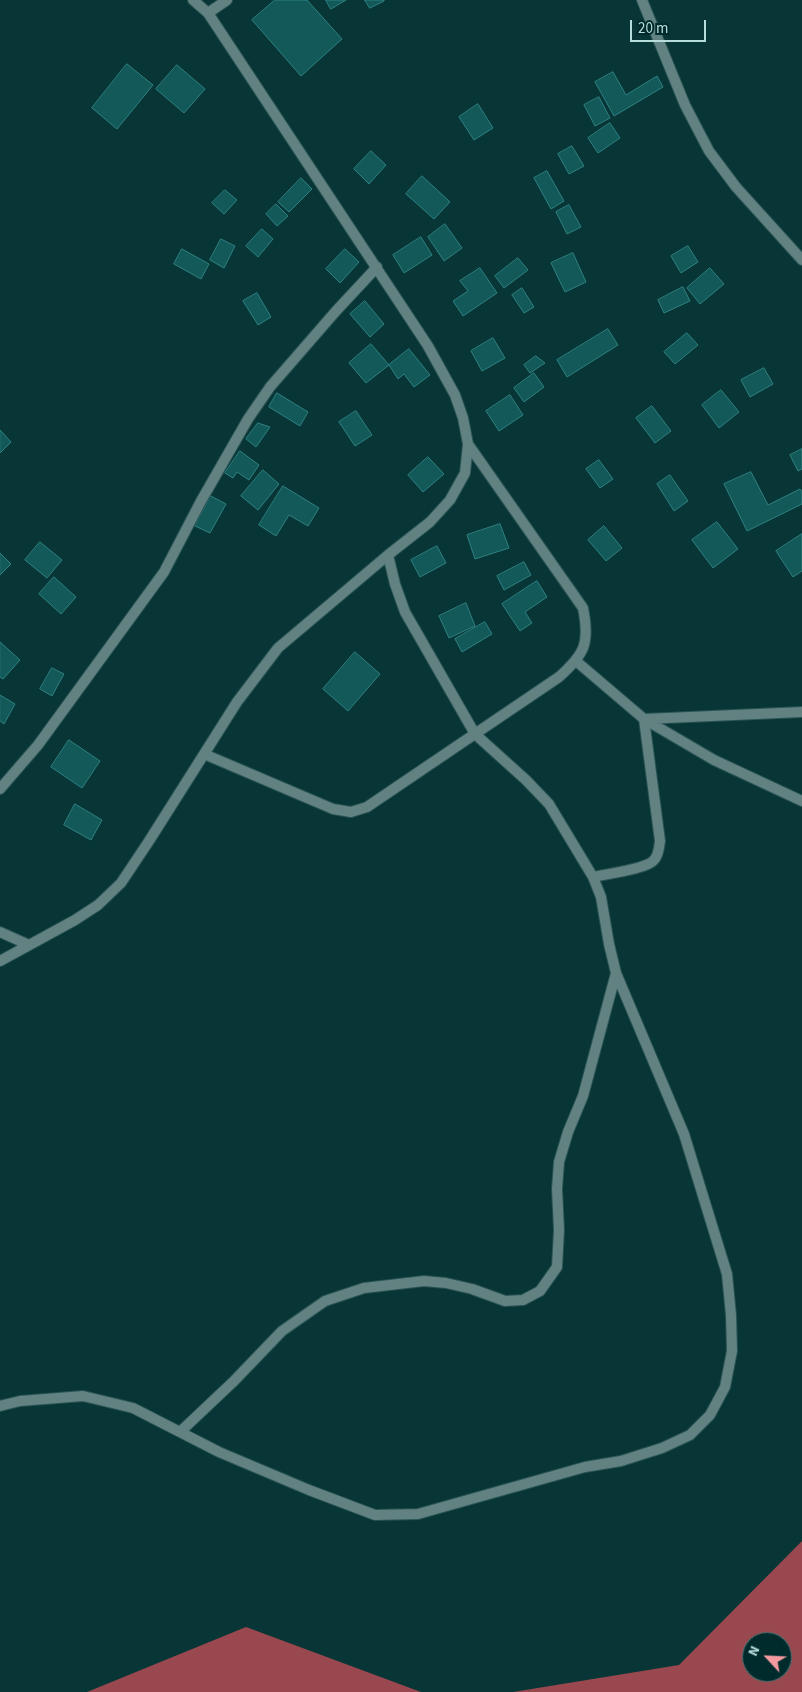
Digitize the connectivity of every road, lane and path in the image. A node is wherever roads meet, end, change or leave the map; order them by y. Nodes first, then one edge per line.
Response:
1 (193, 0) edge
2 (227, 0) edge
3 (642, 0) edge
4 (208, 14) junction
5 (802, 260) edge
6 (376, 268) junction
7 (468, 444) junction
8 (388, 555) junction
9 (576, 662) junction
10 (802, 712) edge
11 (644, 718) junction
12 (475, 734) junction
13 (204, 754) junction
14 (0, 789) edge
15 (802, 801) edge
16 (593, 877) junction
17 (0, 932) edge
18 (29, 945) junction
19 (0, 960) edge
20 (616, 973) junction
21 (0, 1406) edge
22 (180, 1432) junction

1 - 4 street
2 - 4 street
3 - 5 street
4 - 6 street
6 - 7 street
6 - 14 street
7 - 8 street
7 - 9 street
8 - 12 street
8 - 13 street
9 - 11 street
9 - 12 street
10 - 11 street
11 - 15 street
11 - 16 street
12 - 13 street
12 - 16 street
13 - 18 street
16 - 20 street
17 - 18 street
18 - 19 street
20 - 22 street
20 - 22 street
21 - 22 street

